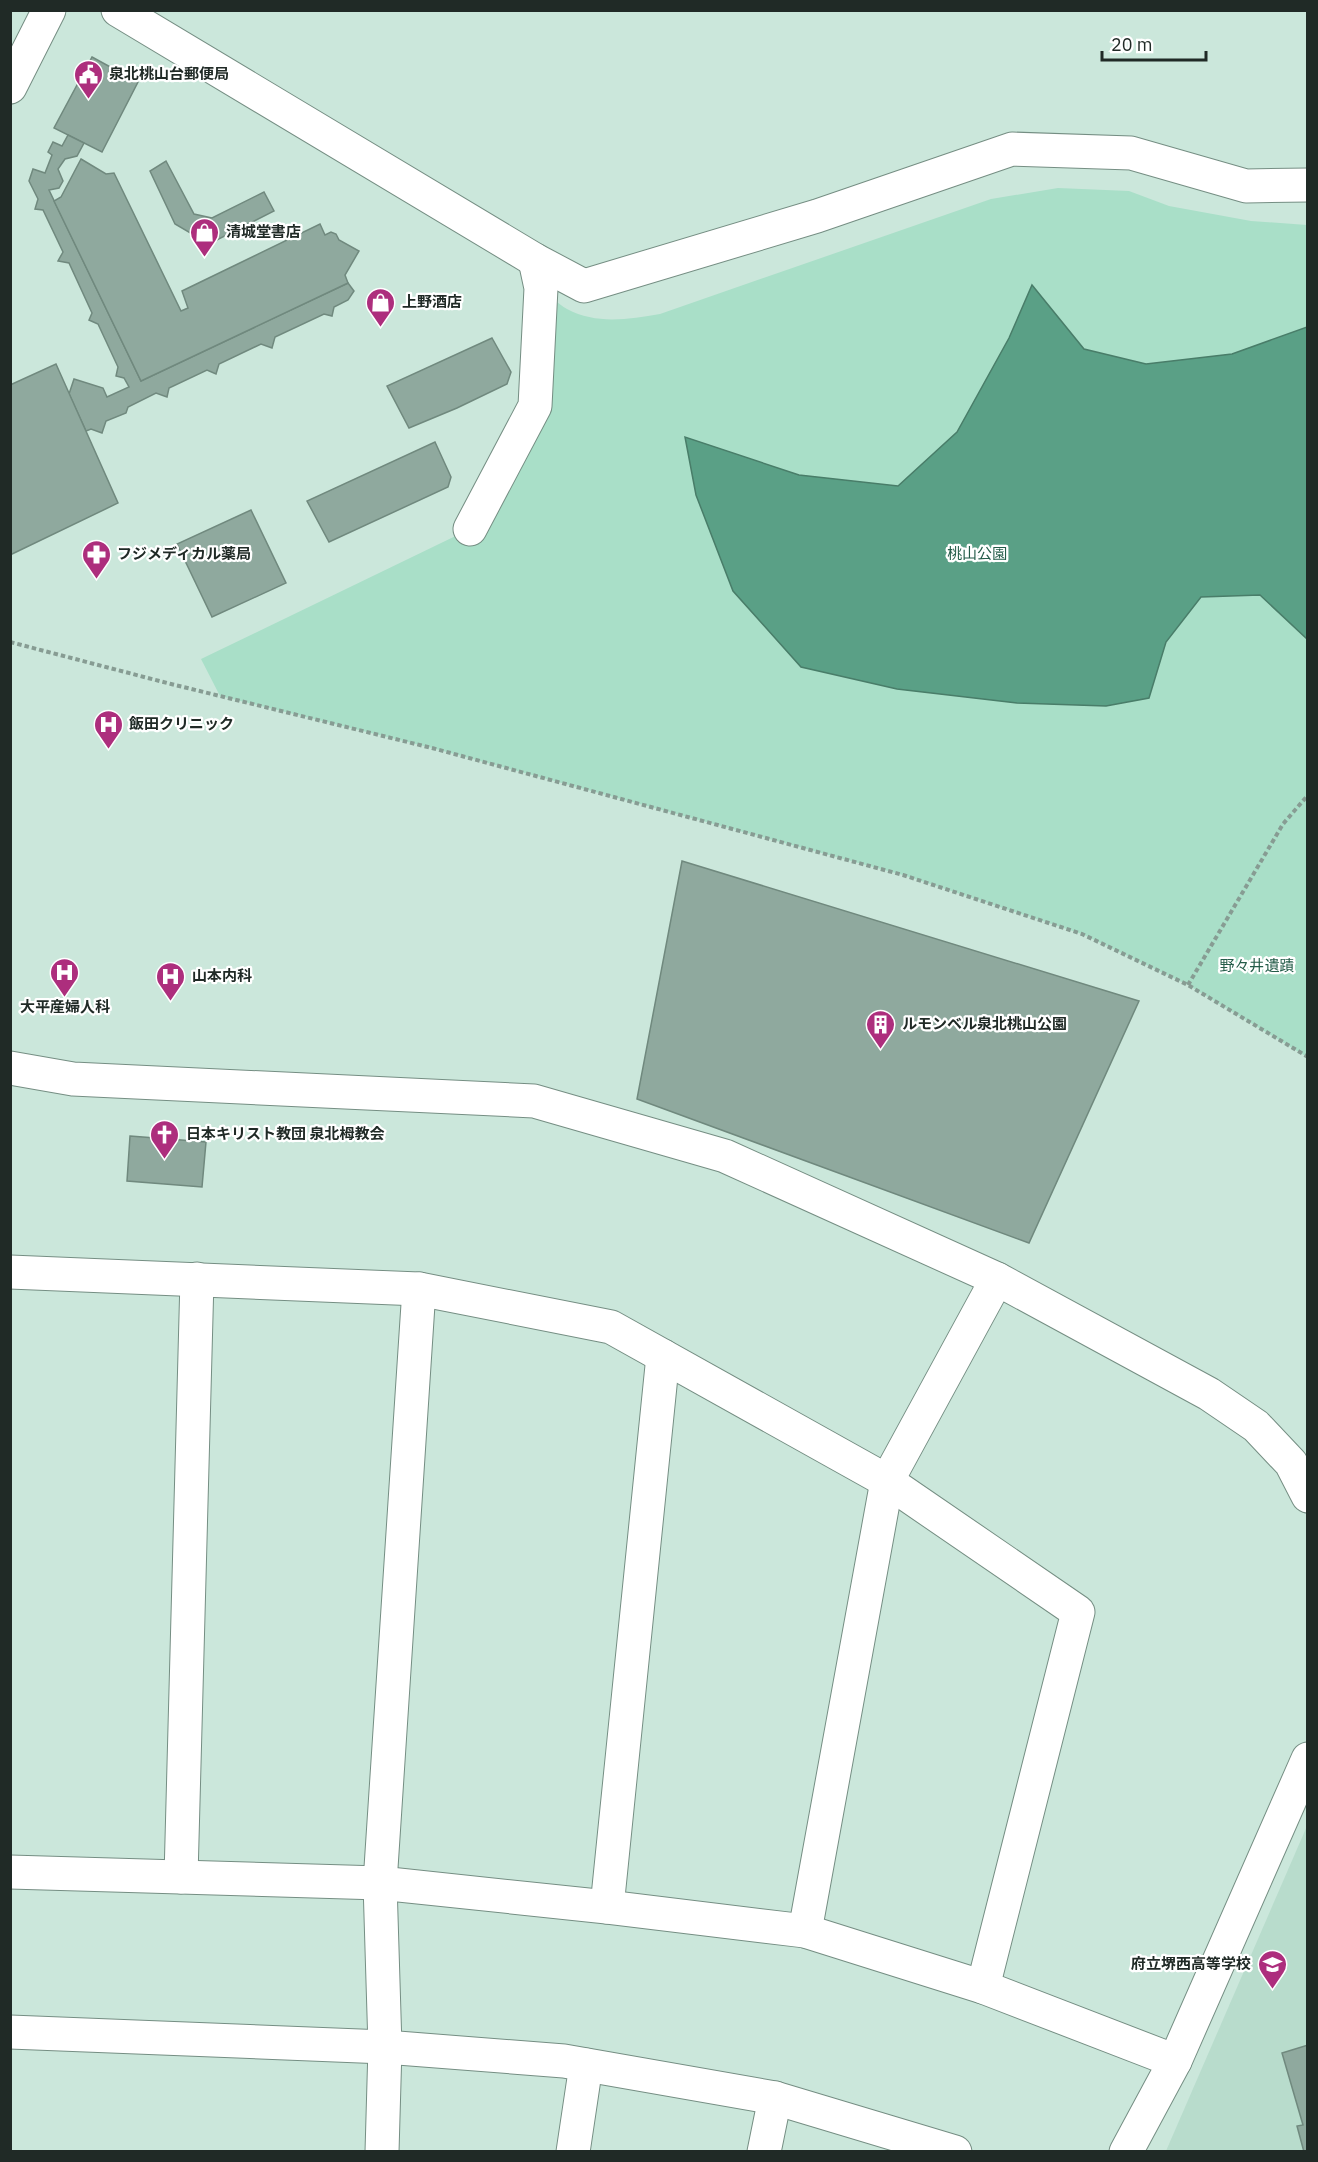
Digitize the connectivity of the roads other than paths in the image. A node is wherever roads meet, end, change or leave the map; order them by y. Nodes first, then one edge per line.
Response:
1 (49, 10) edge
2 (118, 10) edge
3 (10, 87) edge
4 (1308, 185) edge
5 (535, 260) junction
6 (470, 529) dead end
7 (10, 1068) edge
8 (10, 1272) edge
9 (997, 1279) junction
10 (197, 1280) junction
11 (419, 1289) junction
12 (663, 1356) junction
13 (887, 1480) junction
14 (1308, 1496) edge
15 (1308, 1759) edge
16 (10, 1872) edge
17 (181, 1877) junction
18 (380, 1883) junction
19 (607, 1907) junction
20 (805, 1931) junction
21 (983, 1987) junction
22 (10, 2032) edge
23 (385, 2047) junction
24 (1175, 2061) junction
25 (586, 2065) junction
26 (775, 2098) junction
27 (382, 2151) edge
28 (573, 2151) edge
29 (764, 2151) edge
30 (948, 2151) edge
31 (1126, 2151) edge

1 - 3 street
2 - 5 street
4 - 5 street
5 - 6 street
7 - 9 street
8 - 10 street
9 - 13 street
9 - 14 street
10 - 11 street
10 - 17 street
11 - 12 street
11 - 18 street
12 - 13 street
12 - 19 street
13 - 20 street
13 - 21 street
15 - 24 street
16 - 17 street
17 - 18 street
18 - 19 street
18 - 23 street
19 - 20 street
20 - 21 street
21 - 24 street
22 - 23 street
23 - 25 street
23 - 27 street
24 - 31 street
25 - 26 street
25 - 28 street
26 - 29 street
26 - 30 street

